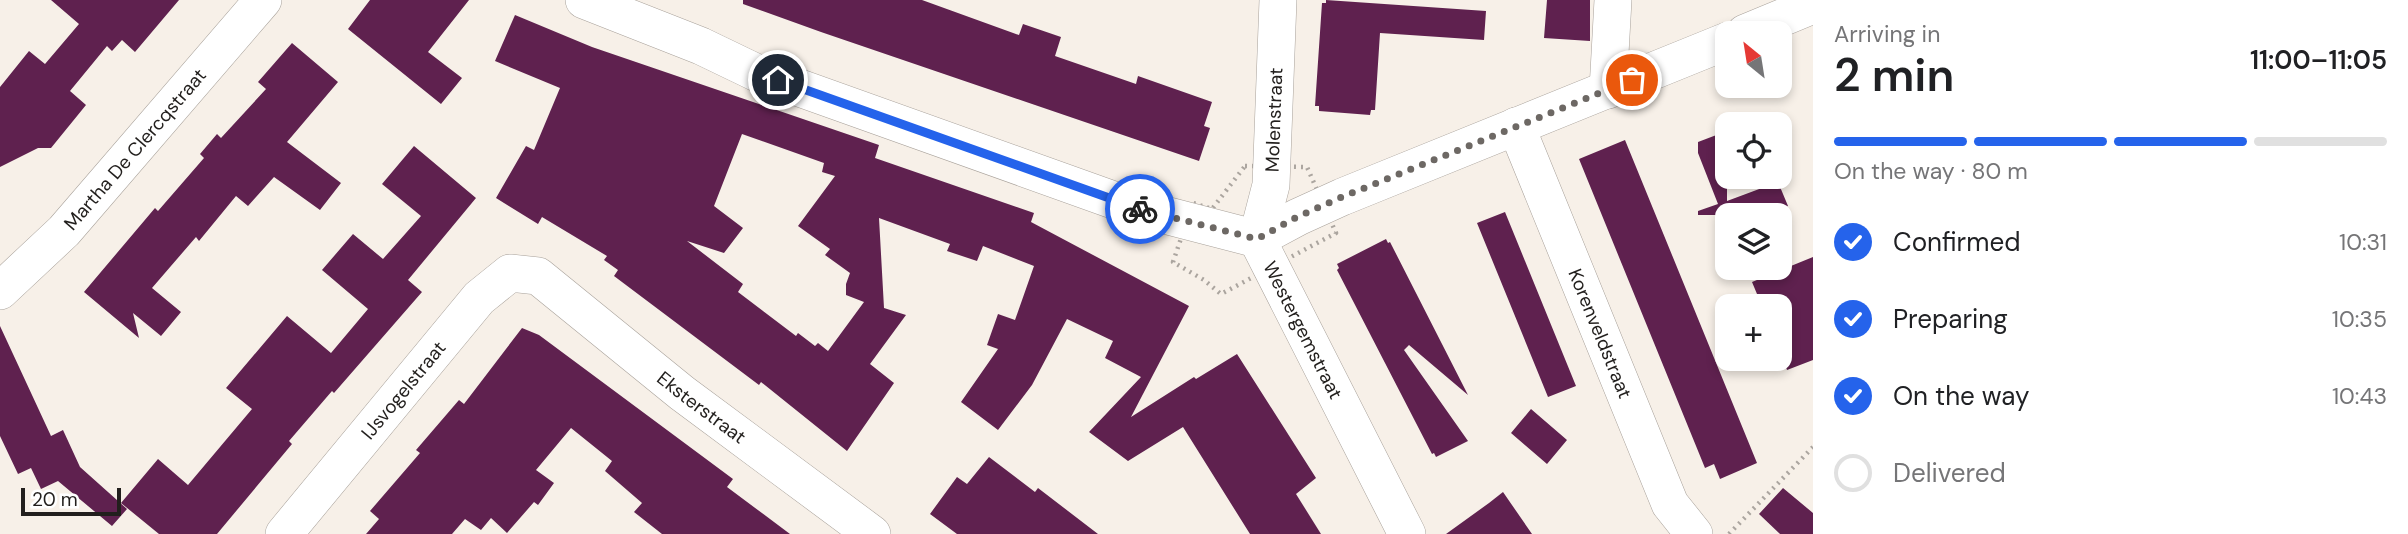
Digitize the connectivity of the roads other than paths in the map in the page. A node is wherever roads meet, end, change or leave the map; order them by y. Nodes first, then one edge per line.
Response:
1 (263, 0) edge
2 (584, 0) edge
3 (1278, 0) edge
4 (1613, 0) edge
5 (1813, 5) edge
6 (1774, 21) edge
7 (1715, 46) edge
8 (1608, 90) junction
9 (1517, 126) junction
10 (1257, 239) junction
11 (538, 276) joint
12 (0, 291) edge
13 (287, 533) edge
14 (872, 534) edge
15 (1407, 534) edge
16 (1694, 534) edge

1 - 12 street, Martha De Clercqstraat
2 - 10 street, Westergemstraat
3 - 10 street, Molenstraat
4 - 8 street
5 - 6 street
7 - 8 street
8 - 9 street
9 - 10 street
9 - 16 street, Korenveldstraat
10 - 15 street, Westergemstraat
11 - 13 street, IJsvogelstraat
11 - 14 street, Eksterstraat

